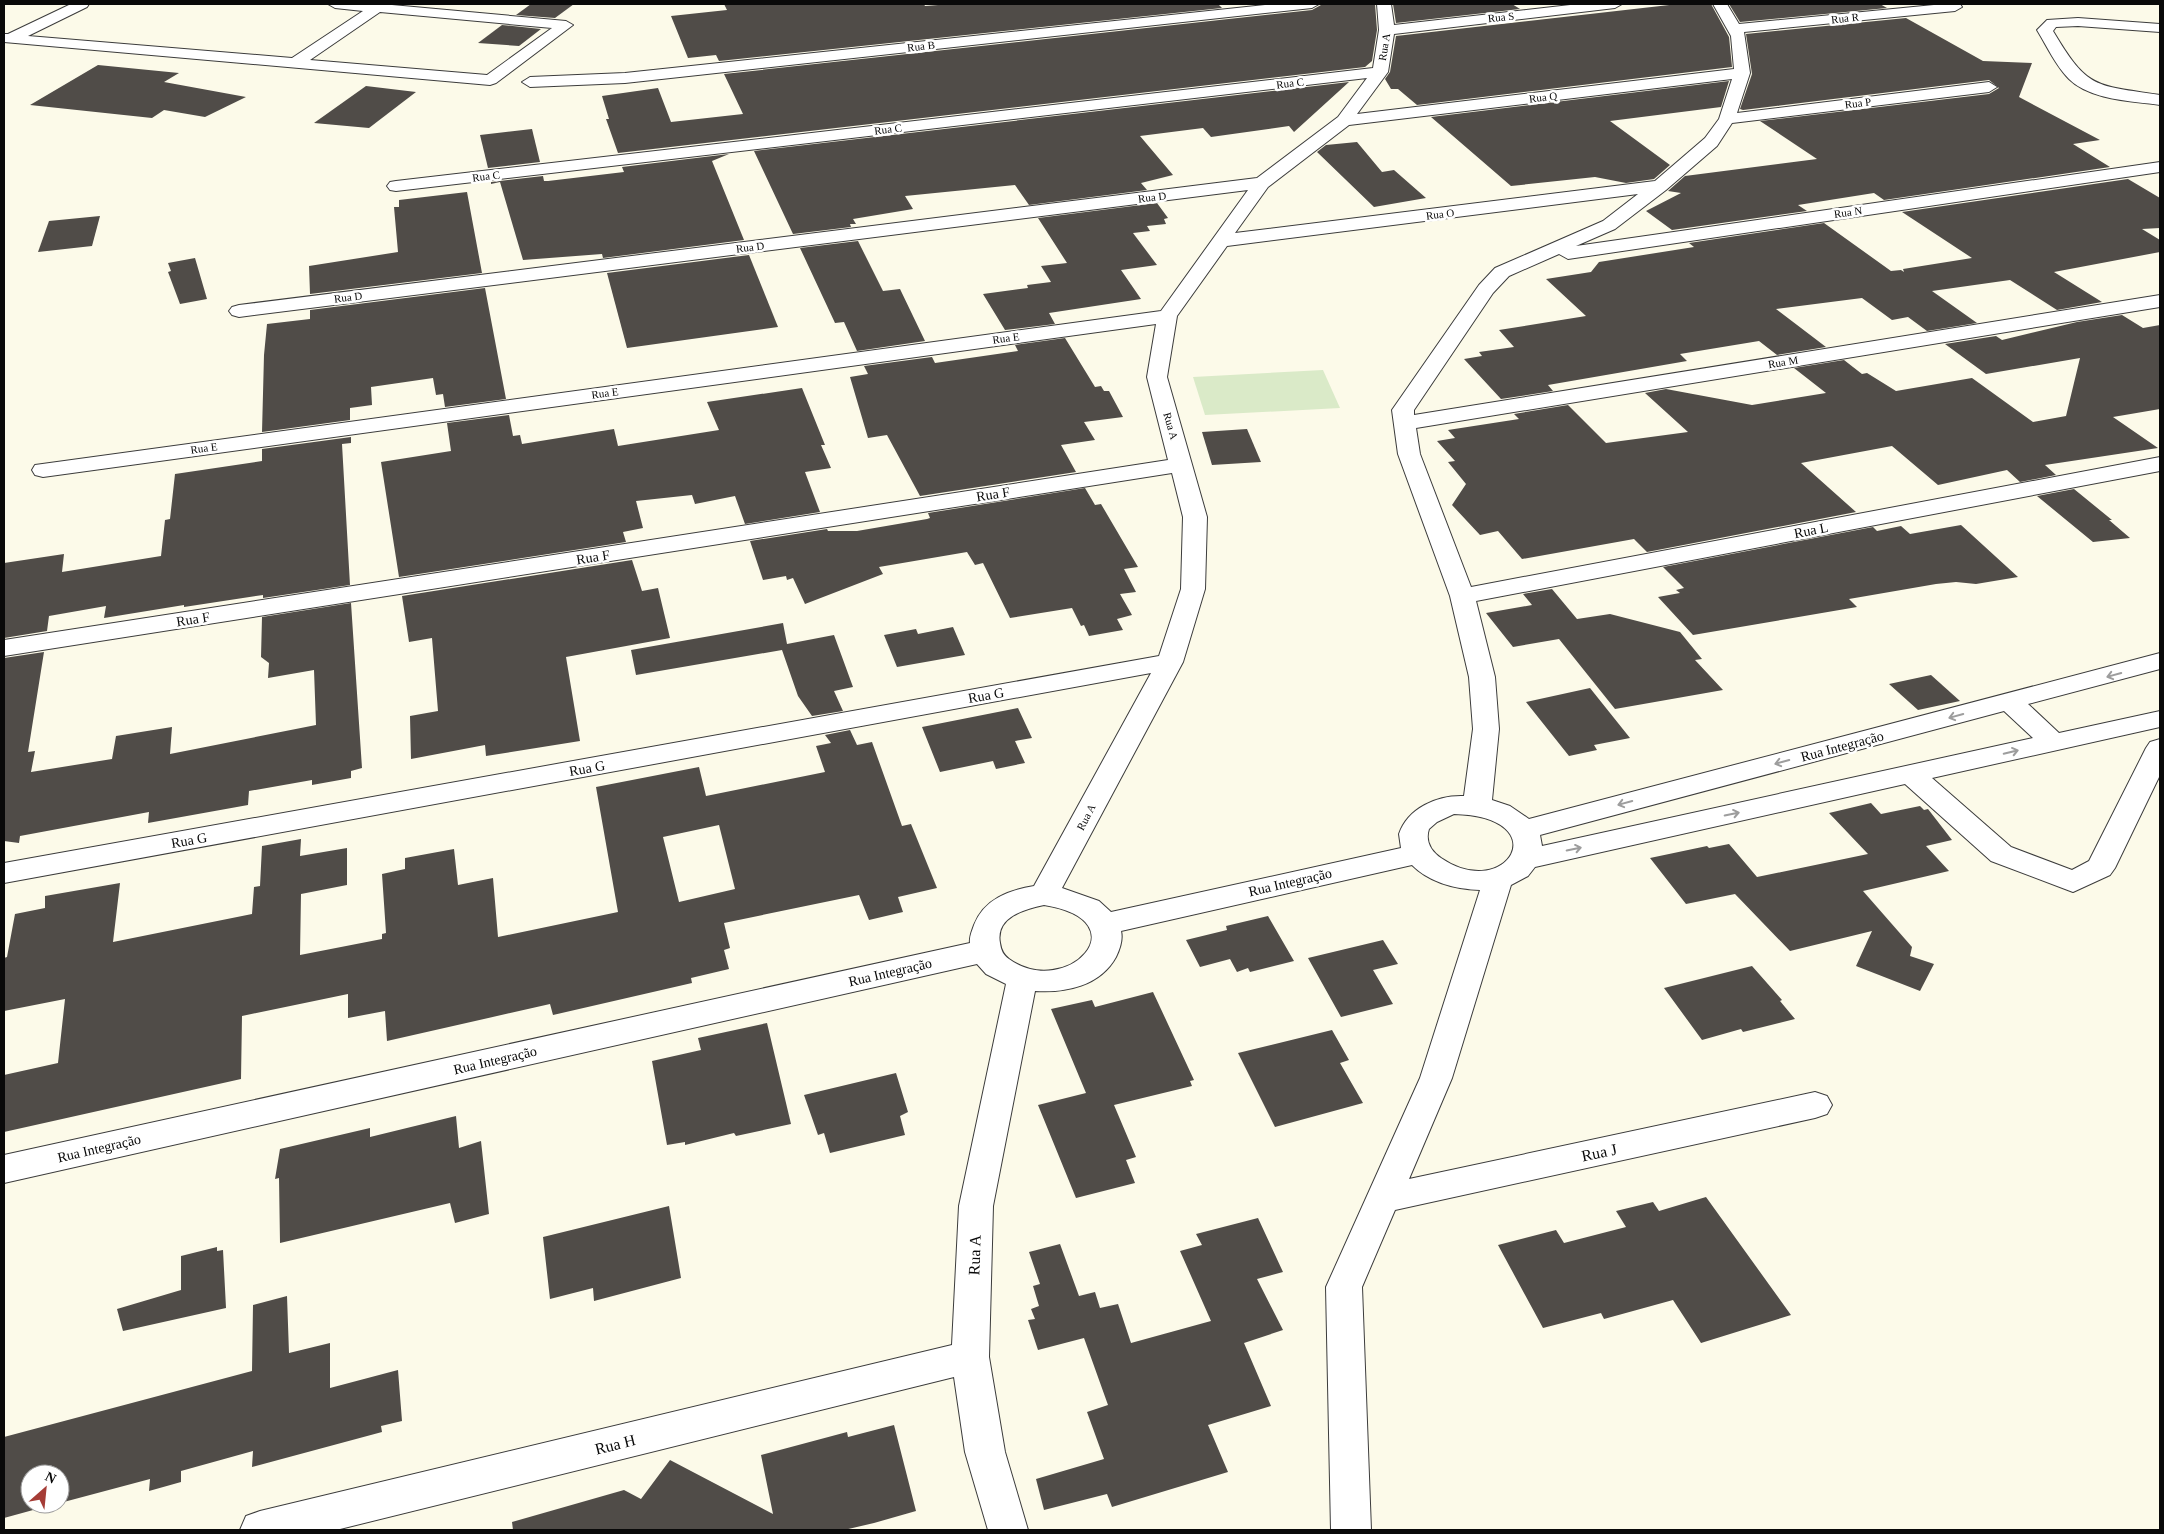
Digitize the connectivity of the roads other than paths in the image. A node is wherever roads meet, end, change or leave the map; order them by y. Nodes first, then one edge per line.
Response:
1 (82, 4) edge
2 (335, 4) edge
3 (1312, 4) edge
4 (1384, 4) edge
5 (1615, 4) edge
6 (1720, 4) edge
7 (1955, 7) dead end
8 (377, 8) junction
9 (2160, 28) edge
10 (1734, 29) junction
11 (1387, 30) junction
12 (6, 38) edge
13 (295, 63) junction
14 (1380, 72) junction
15 (1742, 73) junction
16 (530, 82) dead end
17 (1989, 87) dead end
18 (2160, 100) edge
19 (1727, 119) junction
20 (1344, 121) junction
21 (2160, 167) edge
22 (1262, 184) junction
23 (396, 186) dead end
24 (1660, 186) junction
25 (1219, 242) junction
26 (1535, 258) junction
27 (2160, 301) edge
28 (239, 311) dead end
29 (1167, 316) junction
30 (1405, 423) junction
31 (2160, 464) edge
32 (1182, 465) junction
33 (43, 470) dead end
34 (1462, 596) junction
35 (4, 648) edge
36 (2160, 661) edge
37 (1170, 662) junction
38 (2010, 702) junction
39 (2160, 719) edge
40 (2053, 742) junction
41 (2160, 748) edge
42 (1911, 774) junction
43 (1477, 806) junction
44 (1522, 830) junction
45 (1418, 854) junction
46 (1526, 859) junction
47 (4, 873) edge
48 (1498, 879) junction
49 (1044, 895) junction
50 (1103, 924) junction
51 (985, 951) junction
52 (1022, 980) junction
53 (1816, 1105) dead end
54 (4, 1169) edge
55 (1383, 1199) junction
56 (970, 1357) junction
57 (260, 1530) edge
58 (1008, 1530) edge
59 (1351, 1530) edge

1 - 12 street
2 - 8 street
3 - 16 street, Rua B
4 - 11 street, Rua A
5 - 11 street, Rua S
6 - 10 street
7 - 10 street, Rua R
8 - 13 street
8 - 13 street
9 - 18 street
10 - 15 street
11 - 14 street, Rua A
12 - 13 street
14 - 20 street, Rua A
14 - 23 street, Rua C
15 - 19 street
15 - 20 street, Rua Q
17 - 19 street, Rua P
19 - 24 street
20 - 22 street, Rua A
21 - 26 street, Rua N
22 - 25 street, Rua A
22 - 28 street, Rua D
24 - 25 street, Rua O
24 - 26 street
25 - 29 street, Rua A
26 - 30 street
27 - 30 street, Rua M
29 - 32 street, Rua A
29 - 33 street, Rua E
30 - 34 street
31 - 34 street, Rua L
32 - 35 street, Rua F
32 - 37 street, Rua A
34 - 43 street
36 -> 38 street, Rua Integração
37 - 47 street, Rua G
37 - 49 street, Rua A
38 - 40 street
38 -> 44 street, Rua Integração
39 - 40 street
42 -> 40 street
41 - 42 street
46 -> 42 street
43 - 44 street
43 - 45 street
44 - 46 street
45 - 48 street
45 - 50 street, Rua Integração
46 - 48 street
48 - 55 street
49 - 50 street
49 - 51 street
50 - 52 street
51 - 52 street
51 - 54 street, Rua Integração
52 - 56 street, Rua A
53 - 55 street, Rua J
55 - 59 street
56 - 57 street, Rua H
56 - 58 street, Rua A

